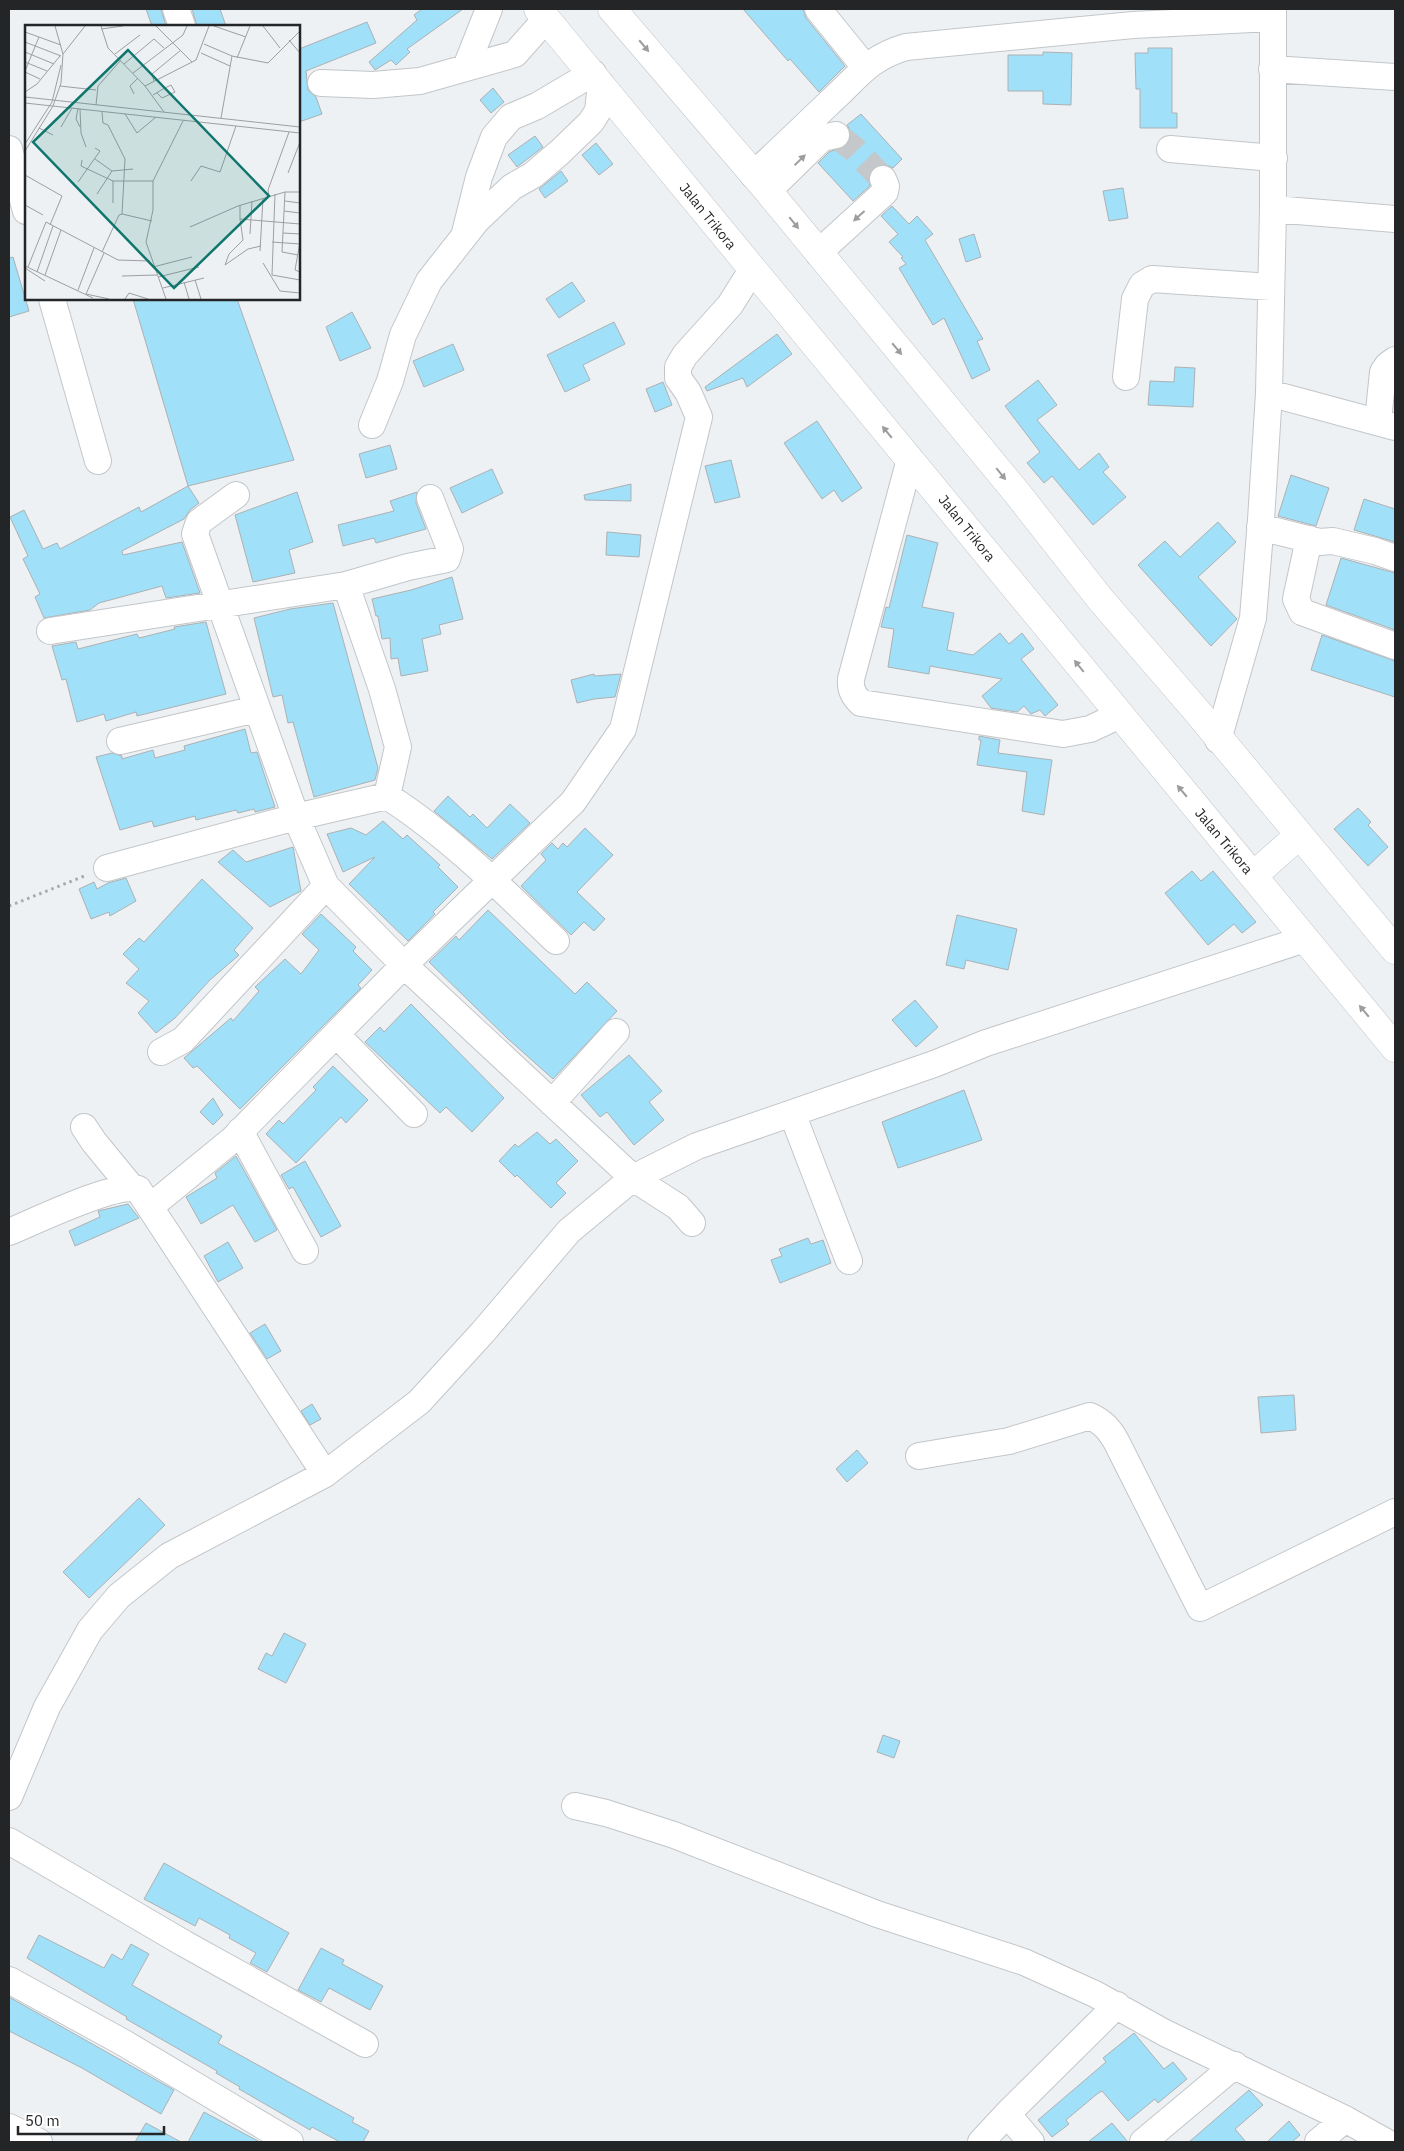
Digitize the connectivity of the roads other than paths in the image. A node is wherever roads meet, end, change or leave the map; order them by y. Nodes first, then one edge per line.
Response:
1 (176, 9) edge
2 (489, 9) edge
3 (612, 9) edge
4 (818, 9) edge
5 (542, 14) edge
6 (1273, 14) edge
7 (182, 25) edge
8 (466, 67) junction
9 (865, 67) junction
10 (1272, 69) junction
11 (1395, 77) edge
12 (597, 78) junction
13 (322, 83) dead end
14 (836, 135) dead end
15 (9, 149) edge
16 (1170, 149) dead end
17 (1274, 158) junction
18 (883, 179) dead end
19 (760, 183) junction
20 (25, 207) edge
21 (1273, 209) junction
22 (1395, 219) edge
23 (464, 236) junction
24 (818, 254) junction
25 (752, 270) junction
26 (1271, 287) junction
27 (52, 300) edge
28 (1395, 360) edge
29 (1126, 378) dead end
30 (1269, 393) junction
31 (372, 424) dead end
32 (1386, 424) edge
33 (910, 458) junction
34 (98, 461) dead end
35 (236, 495) dead end
36 (430, 498) dead end
37 (1260, 527) junction
38 (1309, 539) junction
39 (1395, 558) edge
40 (346, 585) junction
41 (219, 604) junction
42 (50, 631) dead end
43 (1395, 646) edge
44 (258, 709) junction
45 (1120, 715) junction
46 (120, 740) dead end
47 (1218, 740) junction
48 (387, 796) junction
49 (296, 817) junction
50 (1298, 836) junction
51 (107, 868) road end
52 (1253, 876) junction
53 (492, 880) junction
54 (326, 886) junction
55 (1305, 939) junction
56 (556, 941) dead end
57 (1395, 950) edge
58 (404, 965) junction
59 (616, 1032) dead end
60 (336, 1034) junction
61 (1395, 1048) edge
62 (162, 1052) dead end
63 (552, 1103) junction
64 (792, 1113) junction
65 (414, 1114) dead end
66 (84, 1127) dead end
67 (240, 1131) junction
68 (633, 1178) junction
69 (131, 1187) junction
70 (150, 1207) junction
71 (692, 1223) dead end
72 (9, 1232) edge
73 (305, 1251) dead end
74 (849, 1261) dead end
75 (919, 1456) dead end
76 (325, 1474) junction
77 (1395, 1512) edge
78 (15, 1764) edge
79 (9, 1797) edge
80 (575, 1806) dead end
81 (9, 1841) edge
82 (9, 1980) edge
83 (1117, 2005) junction
84 (365, 2044) dead end
85 (1235, 2065) junction
86 (1007, 2114) junction
87 (1345, 2119) junction
88 (9, 2127) edge
89 (39, 2142) edge
90 (290, 2142) edge
91 (981, 2142) edge
92 (1031, 2142) edge
93 (1143, 2142) edge
94 (1318, 2142) edge
95 (1386, 2142) edge

1 - 7 street
2 - 8 street
3 -> 19 main road
4 - 9 street
5 - 8 street
5 - 12 main road, Jalan Trikora
6 - 9 street
6 - 10 street
8 - 13 street
9 - 19 street
10 - 11 street
10 - 17 street
12 - 23 street
12 - 23 street
12 - 25 main road, Jalan Trikora
19 -> 14 street
15 - 20 street
16 - 17 street
17 - 21 street
18 -> 24 street
19 -> 24 main road
21 - 22 street
21 - 26 street
23 - 31 street
24 -> 47 main road
33 -> 25 main road, Jalan Trikora
25 - 53 street
26 - 29 street
26 - 30 street
27 - 34 street
28 - 32 street
30 - 32 street
30 - 37 street
45 -> 33 main road, Jalan Trikora
33 - 45 street
35 - 41 street
36 - 40 street
37 - 38 street
37 - 47 street
38 - 39 street
38 - 43 street
40 - 41 street
40 - 48 street
41 - 42 street
41 - 44 street
44 - 46 street
44 - 49 street
52 -> 45 main road, Jalan Trikora
47 - 50 main road
48 - 49 street
48 - 53 street
49 - 51 street
49 - 54 street
50 - 52 main road
50 - 57 main road
52 - 55 main road, Jalan Trikora
53 - 56 street
53 - 58 street
54 - 58 street
54 - 62 street
61 -> 55 main road, Jalan Trikora
55 - 64 street
58 - 60 street
58 - 63 street
59 - 63 street
60 - 65 street
60 - 67 street
63 - 68 street
64 - 68 street
64 - 74 street
66 - 69 street
67 - 70 street
67 - 73 street
68 - 71 street
68 - 76 street
69 - 70 street
69 - 72 street
70 - 76 street
75 - 77 street
76 - 78 street
78 - 79 street
80 - 83 street
81 - 84 street
82 - 90 street
83 - 85 street
83 - 86 street
85 - 87 street
85 - 93 street
86 - 91 street
86 - 92 street
87 - 94 street
87 - 95 street
88 - 89 street

